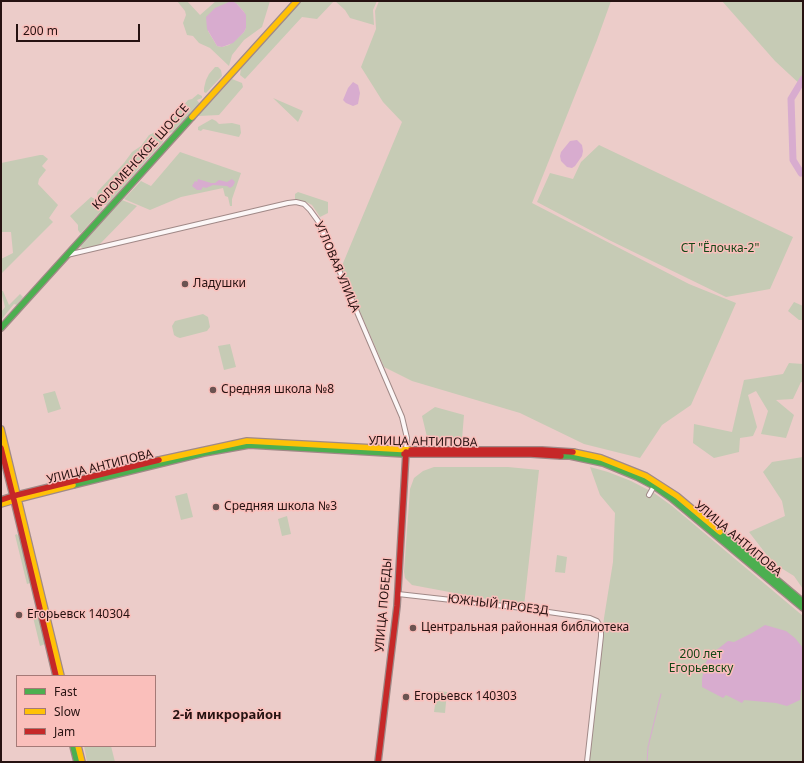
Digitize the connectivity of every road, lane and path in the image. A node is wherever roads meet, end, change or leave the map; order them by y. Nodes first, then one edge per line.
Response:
1 (297, 1) edge
2 (65, 256) junction
3 (1, 328) edge
4 (1, 429) edge
5 (1, 448) edge
6 (406, 452) junction
7 (654, 486) junction
8 (649, 495) dead end
9 (15, 498) junction
10 (1, 500) edge
11 (1, 504) edge
12 (398, 594) junction
13 (803, 602) edge
14 (803, 608) edge
15 (56, 675) edge
16 (61, 675) edge
17 (73, 747) edge
18 (78, 747) edge
19 (76, 762) edge
20 (82, 762) edge
21 (378, 762) edge
22 (587, 762) edge

1 - 2 main road, КОЛОМЕНСКОЕ ШОССЕ
2 - 3 main road, КОЛОМЕНСКОЕ ШОССЕ
2 - 6 street, УГЛОВАЯ УЛИЦА
4 - 9 main road
5 - 9 main road
6 - 7 main road, УЛИЦА АНТИПОВА
6 - 9 main road, УЛИЦА АНТИПОВА
6 - 12 main road, УЛИЦА ПОБЕДЫ
6 - 13 main road, УЛИЦА АНТИПОВА
7 - 8 street
7 - 14 main road, УЛИЦА АНТИПОВА
9 - 10 main road, УЛИЦА АНТИПОВА
9 - 11 main road, УЛИЦА АНТИПОВА
9 - 15 main road
9 - 16 main road
12 - 21 main road, УЛИЦА ПОБЕДЫ
12 - 22 street, ЮЖНЫЙ ПРОЕЗД
17 - 19 main road
18 - 20 main road

